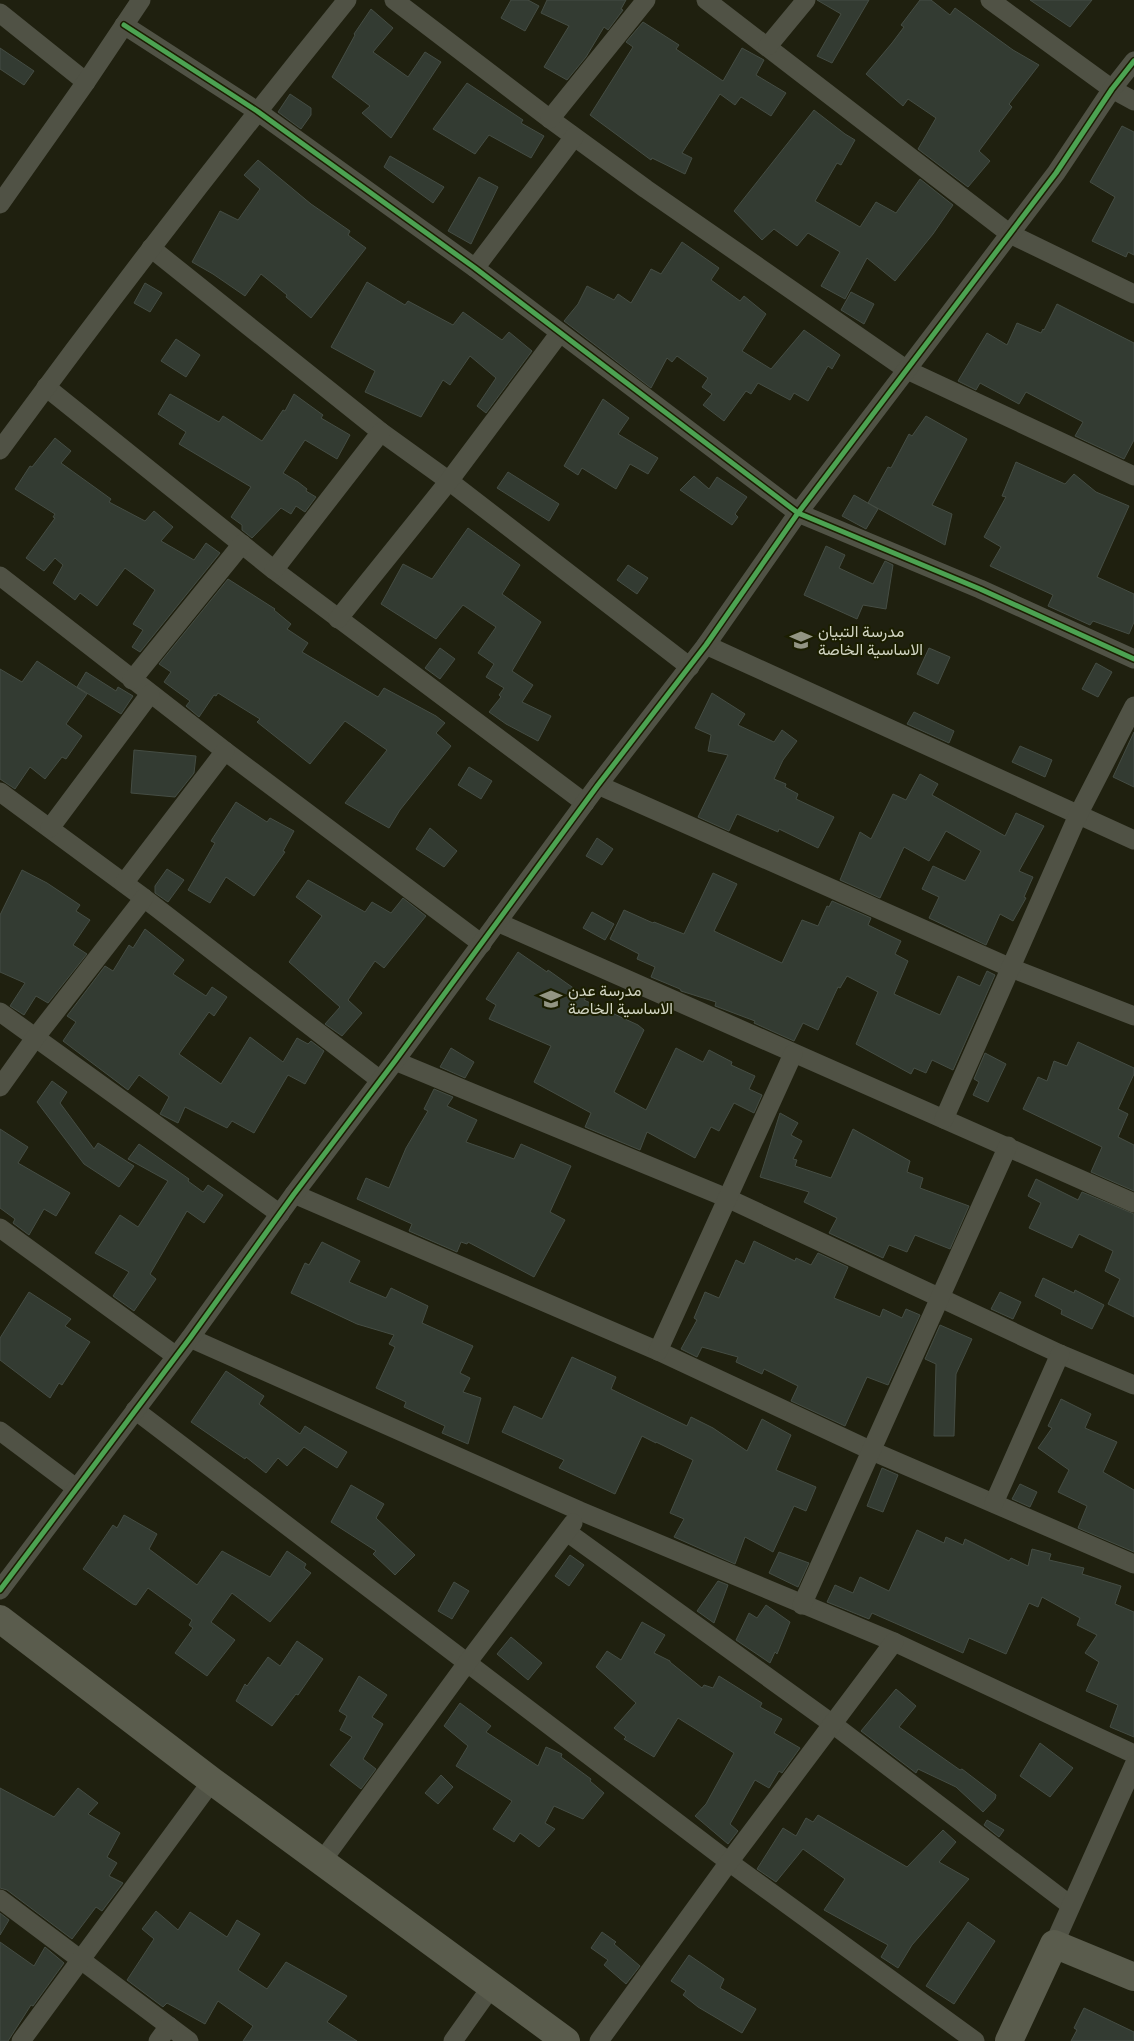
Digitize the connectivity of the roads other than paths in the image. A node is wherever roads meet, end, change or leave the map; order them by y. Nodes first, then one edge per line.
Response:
1 (141, 0) edge
2 (347, 0) edge
3 (394, 0) edge
4 (646, 0) edge
5 (706, 0) edge
6 (806, 0) edge
7 (990, 0) edge
8 (0, 14) edge
9 (124, 25) junction
10 (768, 46) junction
11 (1134, 61) edge
12 (86, 82) junction
13 (1112, 89) junction
14 (1134, 100) edge
15 (257, 111) junction
16 (550, 119) junction
17 (574, 137) junction
18 (0, 204) edge
19 (1010, 234) junction
20 (150, 248) junction
21 (475, 268) junction
22 (1134, 294) edge
23 (559, 334) junction
24 (907, 370) junction
25 (46, 387) junction
26 (381, 432) junction
27 (0, 450) edge
28 (1134, 476) edge
29 (449, 481) junction
30 (798, 513) junction
31 (242, 544) junction
32 (274, 570) junction
33 (0, 576) edge
34 (338, 619) junction
35 (706, 645) junction
36 (1134, 659) edge
37 (690, 667) junction
38 (132, 680) junction
39 (150, 694) junction
40 (1134, 706) edge
41 (225, 751) junction
42 (598, 785) junction
43 (0, 792) edge
44 (585, 803) junction
45 (1078, 815) junction
46 (50, 828) junction
47 (1134, 840) edge
48 (124, 883) junction
49 (144, 898) junction
50 (497, 922) junction
51 (482, 944) junction
52 (1011, 968) junction
53 (0, 1012) edge
54 (1133, 1012) edge
55 (35, 1038) junction
56 (793, 1054) junction
57 (395, 1061) junction
58 (380, 1080) junction
59 (0, 1086) edge
60 (944, 1119) junction
61 (1008, 1146) junction
62 (294, 1194) junction
63 (727, 1198) junction
64 (1134, 1203) edge
65 (280, 1214) junction
66 (0, 1228) edge
67 (940, 1296) junction
68 (190, 1338) junction
69 (658, 1351) junction
70 (1060, 1354) junction
71 (176, 1356) junction
72 (1134, 1385) edge
73 (135, 1410) junction
74 (0, 1431) edge
75 (872, 1451) junction
76 (76, 1488) junction
77 (994, 1503) junction
78 (580, 1511) junction
79 (567, 1532) junction
80 (1134, 1564) edge
81 (0, 1590) edge
82 (802, 1605) junction
83 (0, 1619) edge
84 (894, 1642) junction
85 (467, 1663) junction
86 (834, 1725) junction
87 (1134, 1754) edge
88 (1134, 1765) edge
89 (212, 1781) junction
90 (322, 1861) junction
91 (729, 1862) junction
92 (0, 1898) edge
93 (1070, 1905) junction
94 (1054, 1944) junction
95 (81, 1961) junction
96 (1134, 1977) edge
97 (492, 1986) junction
98 (164, 2034) edge
99 (21, 2041) edge
100 (189, 2041) edge
101 (453, 2041) edge
102 (566, 2041) edge
103 (599, 2041) edge
104 (975, 2041) edge
105 (1009, 2041) edge

1 - 9 street
2 - 15 street
3 - 16 street
4 - 16 street
5 - 10 street
6 - 10 street
7 - 13 street
8 - 12 street
9 - 12 street
9 - 15 street
10 - 19 street
11 - 13 street
12 - 18 street
13 - 14 street
13 - 19 street
15 - 20 street
15 - 21 street
16 - 17 street
17 - 21 street
17 - 24 street
19 - 22 street
19 - 24 street
20 - 25 street
20 - 26 street
21 - 23 street
23 - 29 street
23 - 30 street
24 - 28 street
24 - 30 street
25 - 27 street
25 - 31 street
26 - 29 street
26 - 32 street
29 - 34 street
29 - 37 street
30 - 35 street
30 - 36 street
31 - 32 street
31 - 38 street
32 - 34 street
33 - 38 street
34 - 44 street
35 - 37 street
35 - 45 street
37 - 42 street
38 - 39 street
39 - 41 street
39 - 46 street
40 - 45 street
41 - 48 street
41 - 51 street
42 - 44 street
42 - 52 street
43 - 46 street
44 - 50 street
45 - 47 street
45 - 52 street
46 - 48 street
48 - 49 street
49 - 55 street
49 - 58 street
50 - 51 street
50 - 56 street
51 - 57 street
52 - 54 street
52 - 60 street
53 - 55 street
55 - 59 street
55 - 65 street
56 - 60 street
56 - 63 street
57 - 58 street
57 - 63 street
58 - 62 street
60 - 61 street
61 - 64 street
61 - 67 street
62 - 65 street
62 - 69 street
63 - 67 street
63 - 69 street
65 - 68 street
66 - 71 street
67 - 70 street
67 - 75 street
68 - 71 street
68 - 78 street
69 - 75 street
70 - 72 street
70 - 77 street
71 - 73 street
73 - 76 street
73 - 85 street
74 - 76 street
75 - 77 street
75 - 82 street
76 - 81 street
77 - 80 street
78 - 79 street
78 - 82 street
79 - 85 street
79 - 86 street
82 - 84 street
83 - 89 main road
84 - 86 street
84 - 87 street
85 - 90 street
85 - 91 street
86 - 91 street
86 - 93 street
88 - 93 street
89 - 90 main road
89 - 95 street
90 - 97 main road
91 - 103 street
91 - 104 street
92 - 95 street
93 - 94 street
94 - 96 main road
94 - 105 main road
95 - 98 street
95 - 99 street
97 - 101 street
97 - 102 main road
98 - 100 street

